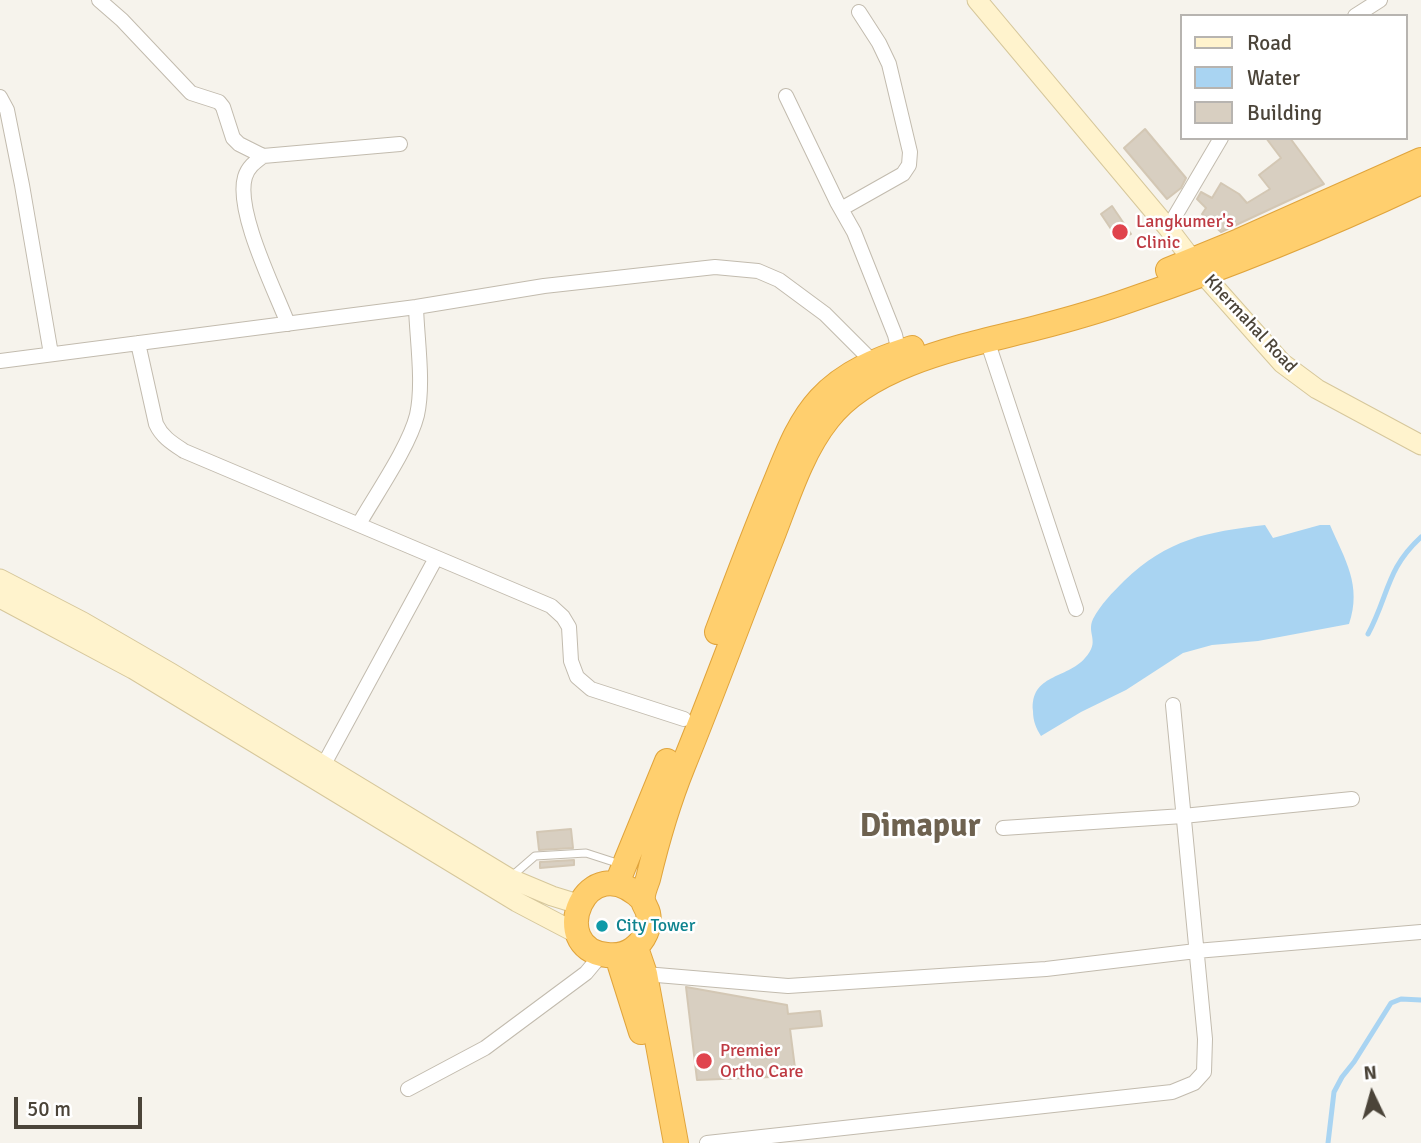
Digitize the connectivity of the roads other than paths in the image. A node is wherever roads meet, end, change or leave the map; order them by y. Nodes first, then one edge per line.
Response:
1 (99, 0) edge
2 (977, 0) edge
3 (1380, 0) edge
4 (859, 12) dead end
5 (1358, 14) edge
6 (786, 96) dead end
7 (0, 97) edge
8 (1220, 140) edge
9 (400, 144) dead end
10 (263, 156) junction
11 (1421, 160) edge
12 (1421, 182) edge
13 (841, 209) junction
14 (1168, 228) junction
15 (1197, 267) junction
16 (416, 307) junction
17 (288, 324) junction
18 (987, 340) junction
19 (138, 343) junction
20 (899, 352) junction
21 (51, 355) junction
22 (0, 361) edge
23 (872, 361) junction
24 (1421, 445) edge
25 (359, 524) junction
26 (436, 558) junction
27 (0, 579) edge
28 (0, 598) edge
29 (1076, 609) dead end
30 (1172, 705) dead end
31 (684, 719) junction
32 (323, 766) junction
33 (1352, 799) dead end
34 (1183, 816) junction
35 (1003, 828) dead end
36 (621, 874) junction
37 (509, 878) junction
38 (643, 900) junction
39 (578, 904) junction
40 (1421, 932) edge
41 (578, 934) junction
42 (1196, 951) junction
43 (618, 953) junction
44 (645, 974) junction
45 (408, 1089) dead end
46 (662, 1143) edge
47 (676, 1143) edge
48 (707, 1143) edge

1 - 10 street
2 - 14 main road, Khermahal Road
3 - 5 street
4 - 13 street
6 - 13 street
7 - 21 street
8 - 14 street
9 - 10 street
10 - 17 street
11 - 15 highway
12 - 15 highway
13 - 20 street
14 - 15 main road, Khermahal Road
15 - 18 highway
15 - 20 highway
15 - 24 main road, Khermahal Road
16 - 17 street
16 - 23 street
16 - 25 street
17 - 19 street
18 - 29 street
18 - 38 highway
19 - 21 street
19 - 25 street
20 - 23 highway
21 - 22 street
23 - 31 highway
25 - 26 street
26 - 31 street
26 - 32 street
27 - 32 main road
28 - 41 main road
30 - 34 street
31 - 36 highway
32 - 37 main road
33 - 34 street
34 - 35 street
34 - 42 street
36 - 37 lane
36 - 38 highway
36 - 39 highway
37 - 39 main road
38 - 43 highway
39 - 41 highway
40 - 42 street
41 - 43 highway
42 - 44 street
42 - 48 street
43 - 44 highway
43 - 45 street
43 - 46 highway
44 - 47 highway

